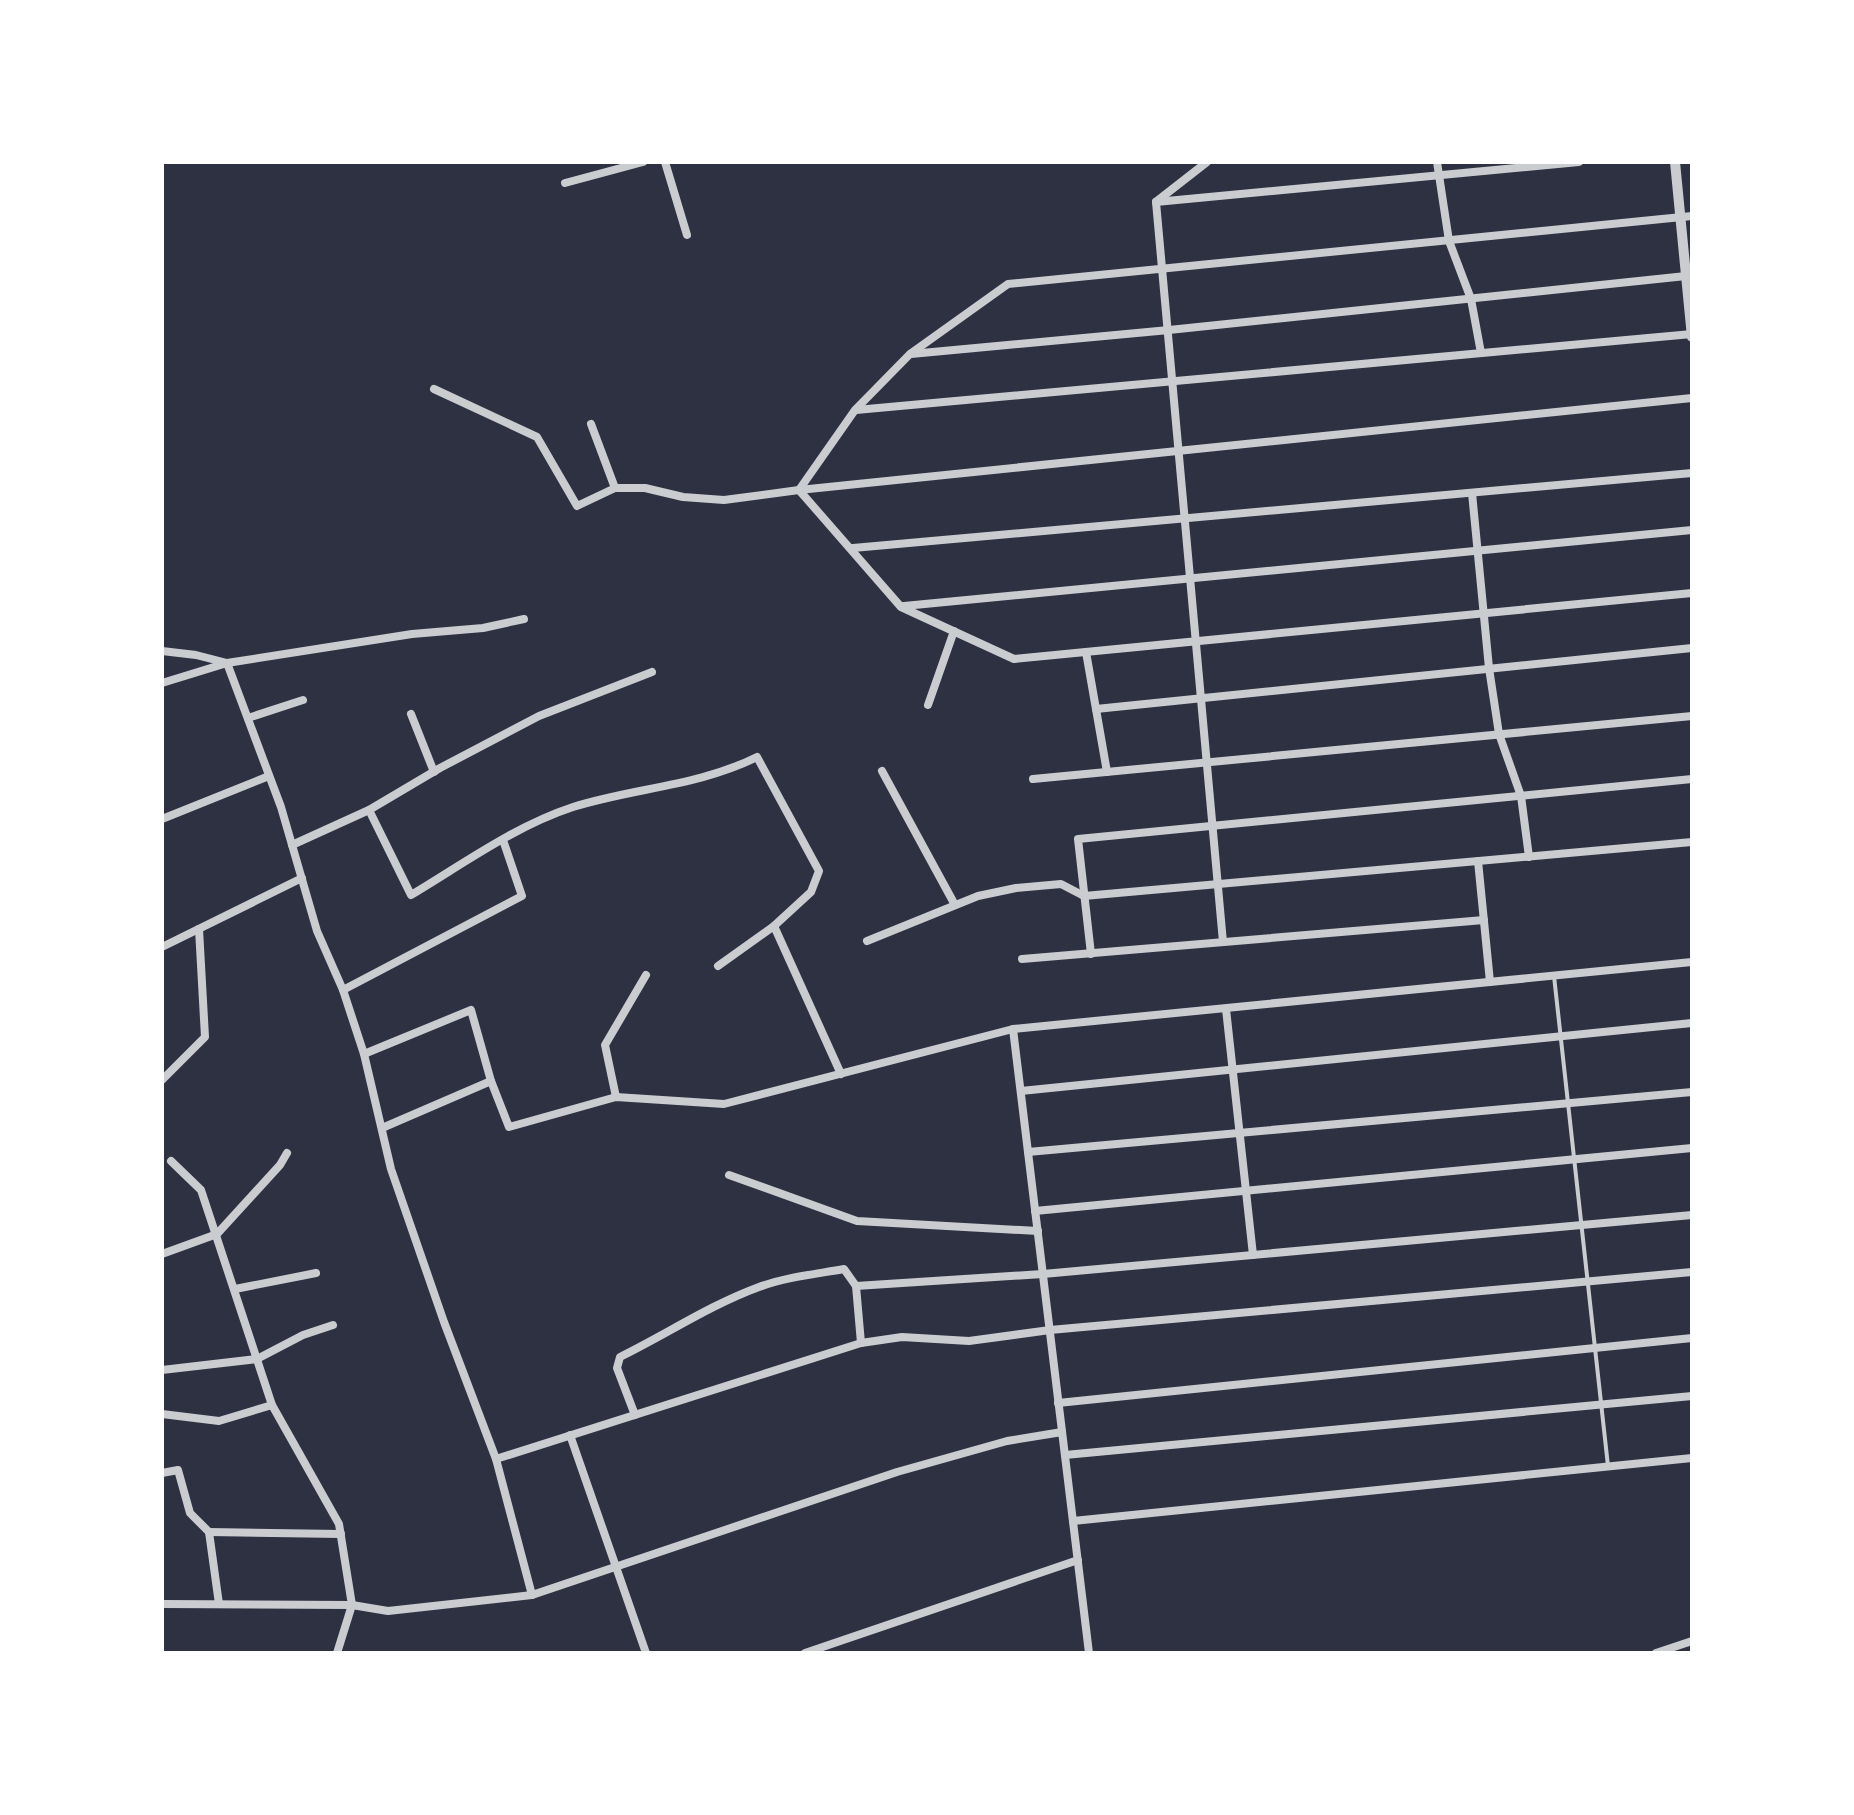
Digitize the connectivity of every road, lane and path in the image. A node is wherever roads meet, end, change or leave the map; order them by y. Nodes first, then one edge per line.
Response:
1 (643, 162) edge
2 (665, 162) edge
3 (1207, 162) edge
4 (1437, 162) edge
5 (1579, 162) edge
6 (1675, 162) edge
7 (1439, 175) junction
8 (565, 183) dead end
9 (1156, 202) junction
10 (1686, 217) edge
11 (687, 235) dead end
12 (1449, 241) junction
13 (1163, 269) junction
14 (1686, 276) junction
15 (1471, 299) junction
16 (1169, 330) junction
17 (1692, 336) edge
18 (1481, 353) junction
19 (910, 354) junction
20 (1174, 381) junction
21 (434, 389) dead end
22 (1692, 398) edge
23 (855, 410) junction
24 (591, 424) dead end
25 (1180, 450) junction
26 (1692, 473) edge
27 (615, 488) junction
28 (799, 490) junction
29 (1472, 493) junction
30 (1186, 518) junction
31 (1692, 530) edge
32 (853, 548) junction
33 (1478, 551) junction
34 (1192, 579) junction
35 (1692, 593) edge
36 (901, 607) junction
37 (1484, 613) junction
38 (524, 619) dead end
39 (954, 631) junction
40 (1197, 641) junction
41 (1692, 648) edge
42 (162, 651) edge
43 (1086, 652) junction
44 (227, 663) junction
45 (1489, 668) junction
46 (652, 672) dead end
47 (162, 683) edge
48 (1202, 697) junction
49 (303, 700) dead end
50 (928, 705) dead end
51 (1096, 709) junction
52 (411, 714) dead end
53 (1692, 716) edge
54 (248, 718) junction
55 (1499, 734) junction
56 (1208, 762) junction
57 (882, 771) dead end
58 (434, 772) junction
59 (1107, 772) junction
60 (269, 776) junction
61 (1033, 779) dead end
62 (1692, 779) edge
63 (1521, 796) junction
64 (369, 810) junction
65 (162, 819) edge
66 (1213, 826) junction
67 (503, 840) junction
68 (1692, 842) edge
69 (292, 845) junction
70 (1529, 857) junction
71 (1478, 861) junction
72 (302, 878) junction
73 (1218, 886) junction
74 (1084, 896) junction
75 (955, 905) junction
76 (1484, 920) junction
77 (774, 926) junction
78 (199, 929) junction
79 (867, 941) dead end
80 (1223, 942) junction
81 (162, 947) edge
82 (1091, 954) junction
83 (1022, 959) dead end
84 (1692, 962) edge
85 (718, 966) dead end
86 (646, 975) dead end
87 (1554, 976) junction
88 (1490, 982) junction
89 (343, 990) junction
90 (1226, 1009) junction
91 (1692, 1023) edge
92 (1013, 1029) junction
93 (1561, 1037) junction
94 (364, 1054) junction
95 (1233, 1070) junction
96 (841, 1074) junction
97 (162, 1080) edge
98 (491, 1081) junction
99 (1021, 1091) junction
100 (1692, 1092) edge
101 (616, 1097) junction
102 (1569, 1103) junction
103 (382, 1128) junction
104 (1239, 1133) junction
105 (1692, 1148) edge
106 (1028, 1152) junction
107 (287, 1153) dead end
108 (1575, 1160) junction
109 (171, 1161) dead end
110 (729, 1175) dead end
111 (1246, 1191) junction
112 (1035, 1211) junction
113 (1692, 1215) edge
114 (1582, 1225) junction
115 (1038, 1231) junction
116 (217, 1234) junction
117 (162, 1254) edge
118 (1253, 1255) junction
119 (1692, 1272) edge
120 (316, 1273) dead end
121 (1043, 1274) junction
122 (1587, 1282) junction
123 (856, 1286) junction
124 (235, 1289) junction
125 (333, 1325) dead end
126 (1050, 1330) junction
127 (1692, 1338) edge
128 (861, 1343) junction
129 (1594, 1348) junction
130 (257, 1359) junction
131 (162, 1370) edge
132 (1692, 1396) edge
133 (1058, 1403) junction
134 (1599, 1404) junction
135 (272, 1405) junction
136 (162, 1414) edge
137 (635, 1415) junction
138 (1062, 1432) junction
139 (570, 1435) junction
140 (1065, 1455) junction
141 (1692, 1458) edge
142 (496, 1459) junction
143 (1608, 1466) junction
144 (162, 1473) edge
145 (1073, 1521) junction
146 (209, 1532) junction
147 (341, 1534) junction
148 (1078, 1560) junction
149 (616, 1568) junction
150 (532, 1595) junction
151 (162, 1604) edge
152 (219, 1604) junction
153 (352, 1605) junction
154 (1692, 1641) edge
155 (337, 1653) edge
156 (646, 1653) edge
157 (805, 1653) edge
158 (1089, 1653) edge
159 (1656, 1653) edge

1 - 8 street
2 - 11 street
3 - 9 street
4 - 7 street
5 - 7 street
6 - 10 street
7 - 9 street
7 - 12 street
9 - 13 street
10 - 12 street
10 - 14 street
12 - 13 street
12 - 15 street
13 - 16 street
13 - 19 street
14 - 15 street
14 - 17 street
15 - 16 street
15 - 18 street
16 - 19 street
16 - 20 street
17 - 18 street
18 - 20 street
19 - 23 street
20 - 23 street
20 - 25 street
21 - 27 street
22 - 25 street
23 - 28 street
24 - 27 street
25 - 28 street
25 - 30 street
26 - 29 street
27 - 28 street
28 - 32 street
29 - 30 street
29 - 33 street
30 - 32 street
30 - 34 street
31 - 33 street
32 - 36 street
33 - 34 street
33 - 37 street
34 - 36 street
34 - 40 street
35 - 37 street
36 - 39 street
37 - 40 street
37 - 45 street
38 - 44 street
39 - 43 street
39 - 50 street
40 - 43 street
40 - 48 street
41 - 45 street
42 - 44 street
43 - 51 street
44 - 47 street
44 - 54 street
45 - 48 street
45 - 55 street
46 - 58 street
48 - 51 street
48 - 56 street
49 - 54 street
51 - 59 street
52 - 58 street
53 - 55 street
54 - 60 street
55 - 56 street
55 - 63 street
56 - 59 street
56 - 66 street
57 - 75 street
58 - 64 street
59 - 61 street
60 - 65 street
60 - 69 street
62 - 63 street
63 - 66 street
63 - 70 street
64 - 67 street
64 - 69 street
66 - 73 street
66 - 74 street
67 - 77 street
67 - 89 street
68 - 70 street
69 - 72 street
70 - 71 street
71 - 73 street
71 - 76 street
72 - 78 street
72 - 89 street
73 - 74 street
73 - 80 street
74 - 75 street
74 - 82 street
75 - 79 street
76 - 80 street
76 - 88 street
77 - 85 street
77 - 96 street
78 - 81 street
78 - 97 street
80 - 82 street
82 - 83 street
84 - 87 street
86 - 101 street
87 - 88 street
87 - 93 lane
88 - 90 street
89 - 94 street
90 - 92 street
90 - 95 street
91 - 93 street
92 - 96 street
92 - 99 street
93 - 95 street
93 - 102 lane
94 - 98 street
94 - 103 street
95 - 99 street
95 - 104 street
96 - 101 street
98 - 101 street
98 - 103 street
99 - 106 street
100 - 102 street
102 - 104 street
102 - 108 lane
103 - 142 street
104 - 106 street
104 - 111 street
105 - 108 street
106 - 112 street
107 - 116 street
108 - 111 street
108 - 114 lane
109 - 116 street
110 - 115 street
111 - 112 street
111 - 118 street
112 - 115 street
113 - 114 street
114 - 118 street
114 - 122 lane
115 - 121 street
116 - 117 street
116 - 124 street
118 - 121 street
119 - 122 street
120 - 124 street
121 - 123 street
121 - 126 street
122 - 126 street
122 - 129 lane
123 - 128 street
123 - 137 street
124 - 130 street
125 - 130 street
126 - 128 street
126 - 133 street
127 - 129 street
128 - 137 street
129 - 133 street
129 - 134 lane
130 - 131 street
130 - 135 street
132 - 134 street
133 - 138 street
134 - 140 street
134 - 143 lane
135 - 136 street
135 - 147 street
137 - 139 street
138 - 140 street
138 - 149 street
139 - 142 street
139 - 149 street
140 - 145 street
141 - 143 street
142 - 150 street
143 - 145 street
144 - 146 street
145 - 148 street
146 - 147 street
146 - 152 street
147 - 153 street
148 - 157 street
148 - 158 street
149 - 150 street
149 - 156 street
150 - 153 street
151 - 152 street
152 - 153 street
153 - 155 street
154 - 159 street

